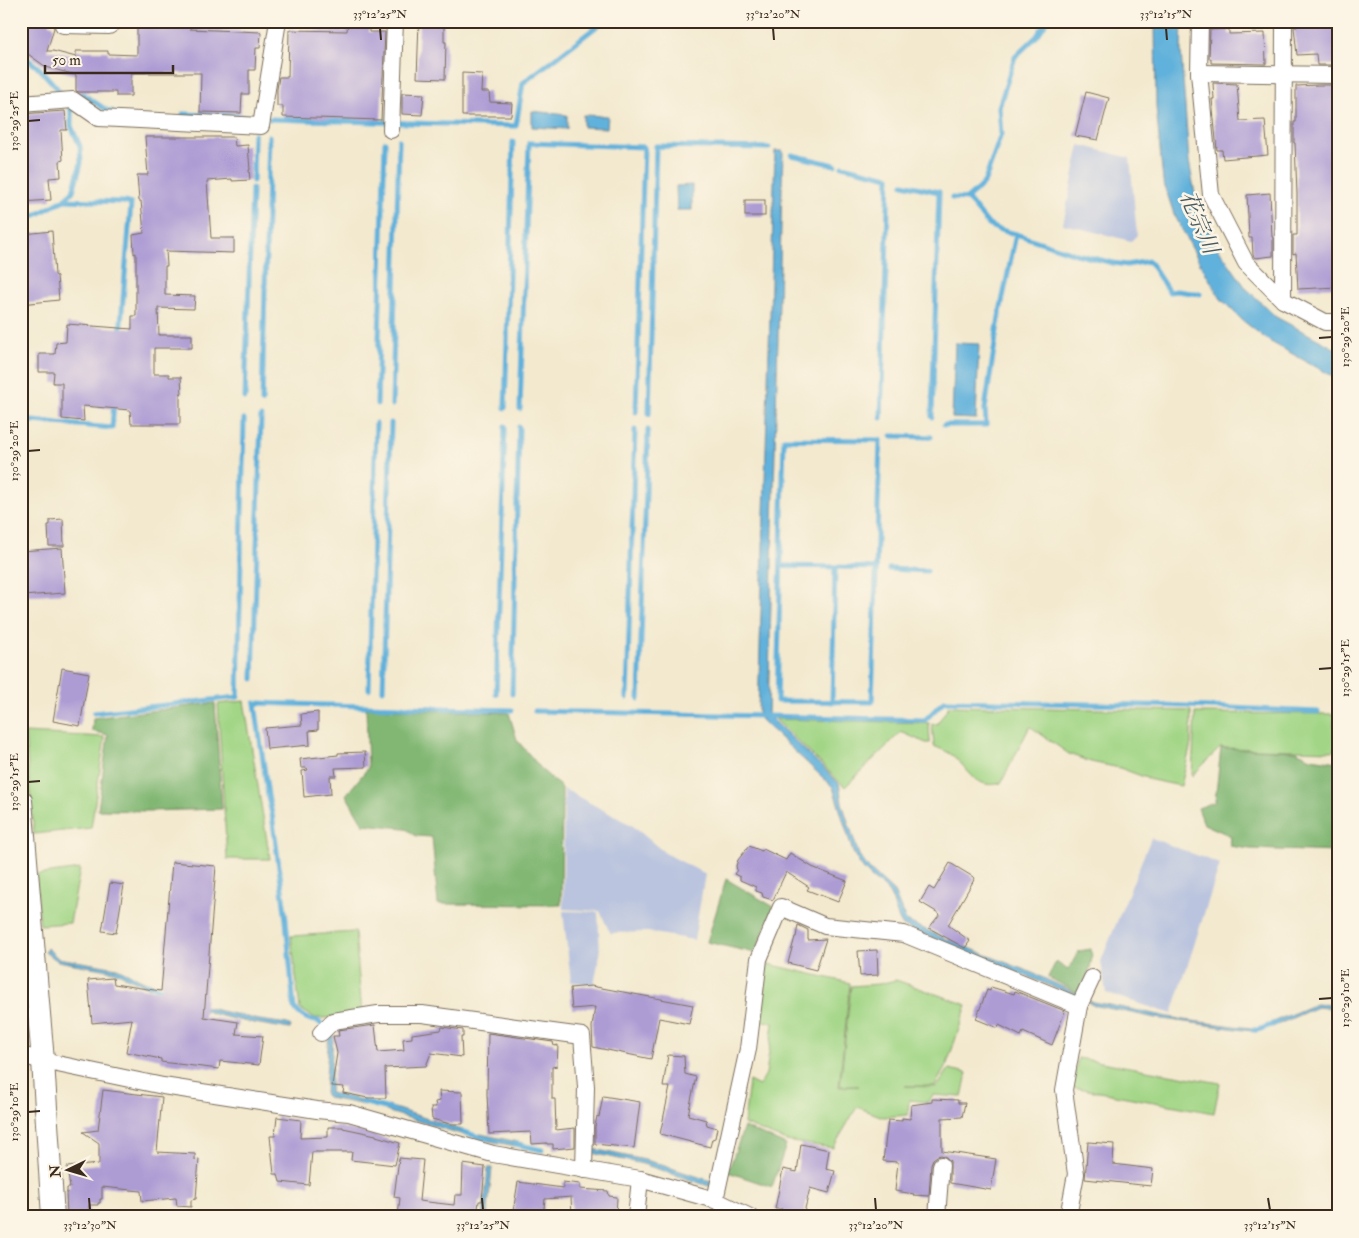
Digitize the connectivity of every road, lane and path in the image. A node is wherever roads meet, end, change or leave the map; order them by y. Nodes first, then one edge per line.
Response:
1 (116, 21) edge
2 (278, 21) edge
3 (395, 21) edge
4 (1200, 21) edge
5 (1284, 21) edge
6 (63, 25) dead end
7 (1200, 74) junction
8 (1284, 75) junction
9 (1338, 75) edge
10 (21, 104) edge
11 (391, 130) dead end
12 (1283, 300) junction
13 (1338, 322) edge
14 (21, 801) edge
15 (1092, 978) dead end
16 (1079, 1006) junction
17 (321, 1033) dead end
18 (21, 1054) edge
19 (43, 1061) junction
20 (941, 1165) dead end
21 (584, 1170) junction
22 (640, 1179) junction
23 (715, 1200) junction
24 (53, 1217) edge
25 (636, 1217) edge
26 (750, 1217) edge
27 (937, 1217) edge
28 (1068, 1217) edge

1 - 6 street
2 - 10 street
3 - 11 street
4 - 7 street
5 - 8 street
7 - 8 street
7 - 12 street
8 - 9 street
8 - 12 street
12 - 13 street
14 - 19 main road
15 - 16 street
16 - 23 street
16 - 28 street
17 - 21 street
18 - 19 street
19 - 21 street
19 - 24 main road
20 - 27 street
21 - 22 street
22 - 23 street
22 - 25 street
23 - 26 street

